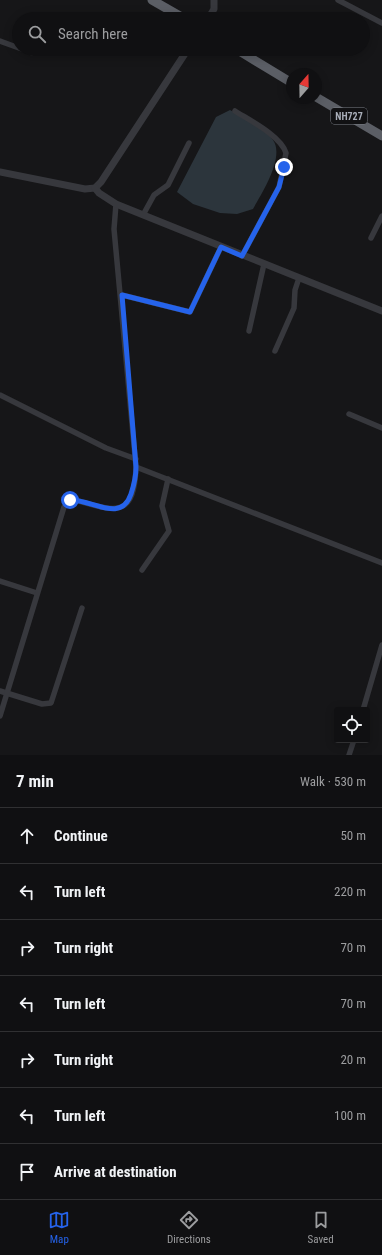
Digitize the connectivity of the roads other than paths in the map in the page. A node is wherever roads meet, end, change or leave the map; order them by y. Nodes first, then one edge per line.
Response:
1 (152, 0) edge
2 (338, 0) edge
3 (216, 1) edge
4 (173, 12) edge
5 (212, 12) edge
6 (361, 12) edge
7 (370, 17) edge
8 (382, 23) edge
9 (0, 41) edge
10 (12, 45) edge
11 (184, 56) edge
12 (248, 56) edge
13 (286, 78) edge
14 (322, 101) edge
15 (235, 111) dead end
16 (382, 136) edge
17 (189, 143) dead end
18 (0, 172) edge
19 (95, 188) junction
20 (116, 204) junction
21 (143, 215) junction
22 (382, 216) edge
23 (371, 238) dead end
24 (221, 247) junction
25 (242, 256) junction
26 (264, 264) junction
27 (299, 278) junction
28 (122, 295) junction
29 (382, 311) edge
30 (249, 332) dead end
31 (275, 351) dead end
32 (0, 394) edge
33 (349, 414) dead end
34 (382, 428) edge
35 (136, 459) junction
36 (136, 467) junction
37 (168, 479) junction
38 (382, 563) edge
39 (142, 570) dead end
40 (0, 581) edge
41 (37, 593) junction
42 (82, 608) dead end
43 (382, 645) edge
44 (0, 691) edge
45 (7, 693) junction
46 (364, 707) edge
47 (0, 716) edge
48 (353, 743) edge
49 (349, 755) edge

1 - 4 highway
2 - 6 street
3 - 5 street
7 - 8 street
9 - 10 street
11 - 19 street
12 - 13 highway
14 - 16 highway, NH727
15 - 25 street
17 - 21 street
18 - 19 street
19 - 20 street
20 - 21 street
20 - 28 street
21 - 24 street
22 - 23 street
24 - 25 street
24 - 28 street
25 - 26 street
26 - 27 street
26 - 30 street
27 - 29 street
27 - 31 street
28 - 35 street
32 - 35 street
33 - 34 street
35 - 36 street
36 - 37 street
36 - 41 street
37 - 38 street
37 - 39 street
40 - 41 street
41 - 45 street
42 - 45 street
43 - 46 street
44 - 45 street
45 - 47 street
48 - 49 street

